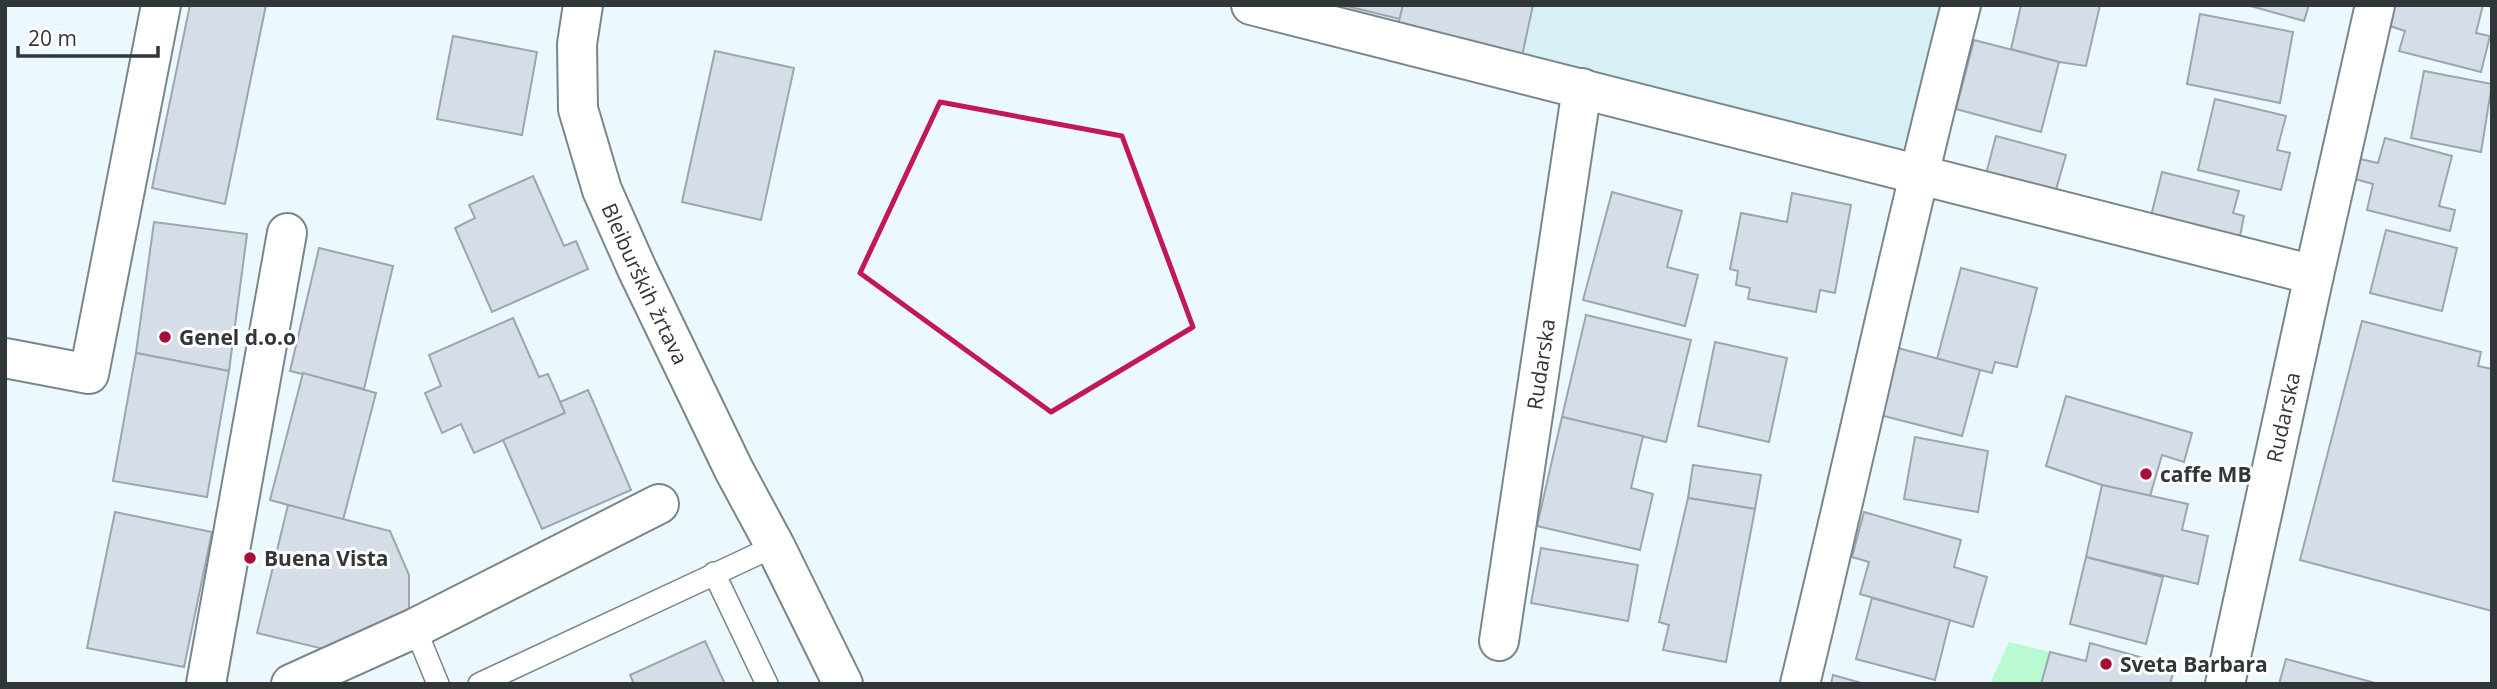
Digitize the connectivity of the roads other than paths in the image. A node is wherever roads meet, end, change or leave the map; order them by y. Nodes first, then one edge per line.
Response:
1 (161, 5) edge
2 (583, 5) edge
3 (1251, 5) edge
4 (1961, 5) edge
5 (2375, 5) edge
6 (1582, 88) junction
7 (1917, 174) junction
8 (287, 233) dead end
9 (2314, 275) junction
10 (5, 358) edge
11 (659, 504) dead end
12 (775, 546) junction
13 (714, 573) junction
14 (415, 628) junction
15 (1499, 641) dead end
16 (206, 684) edge
17 (291, 684) edge
18 (438, 684) edge
19 (479, 684) edge
20 (767, 684) edge
21 (843, 684) edge
22 (1800, 684) edge
23 (2225, 684) edge

1 - 10 street
2 - 12 street, Bleiburških žrtava
3 - 6 street
4 - 7 street
5 - 9 street, Rudarska
6 - 7 street
6 - 15 street, Rudarska
7 - 9 street
7 - 22 street
8 - 16 street
9 - 23 street, Rudarska
11 - 14 street
12 - 13 lane
12 - 21 street, Bleiburških žrtava
13 - 19 lane
13 - 20 lane
14 - 17 street
14 - 18 lane

